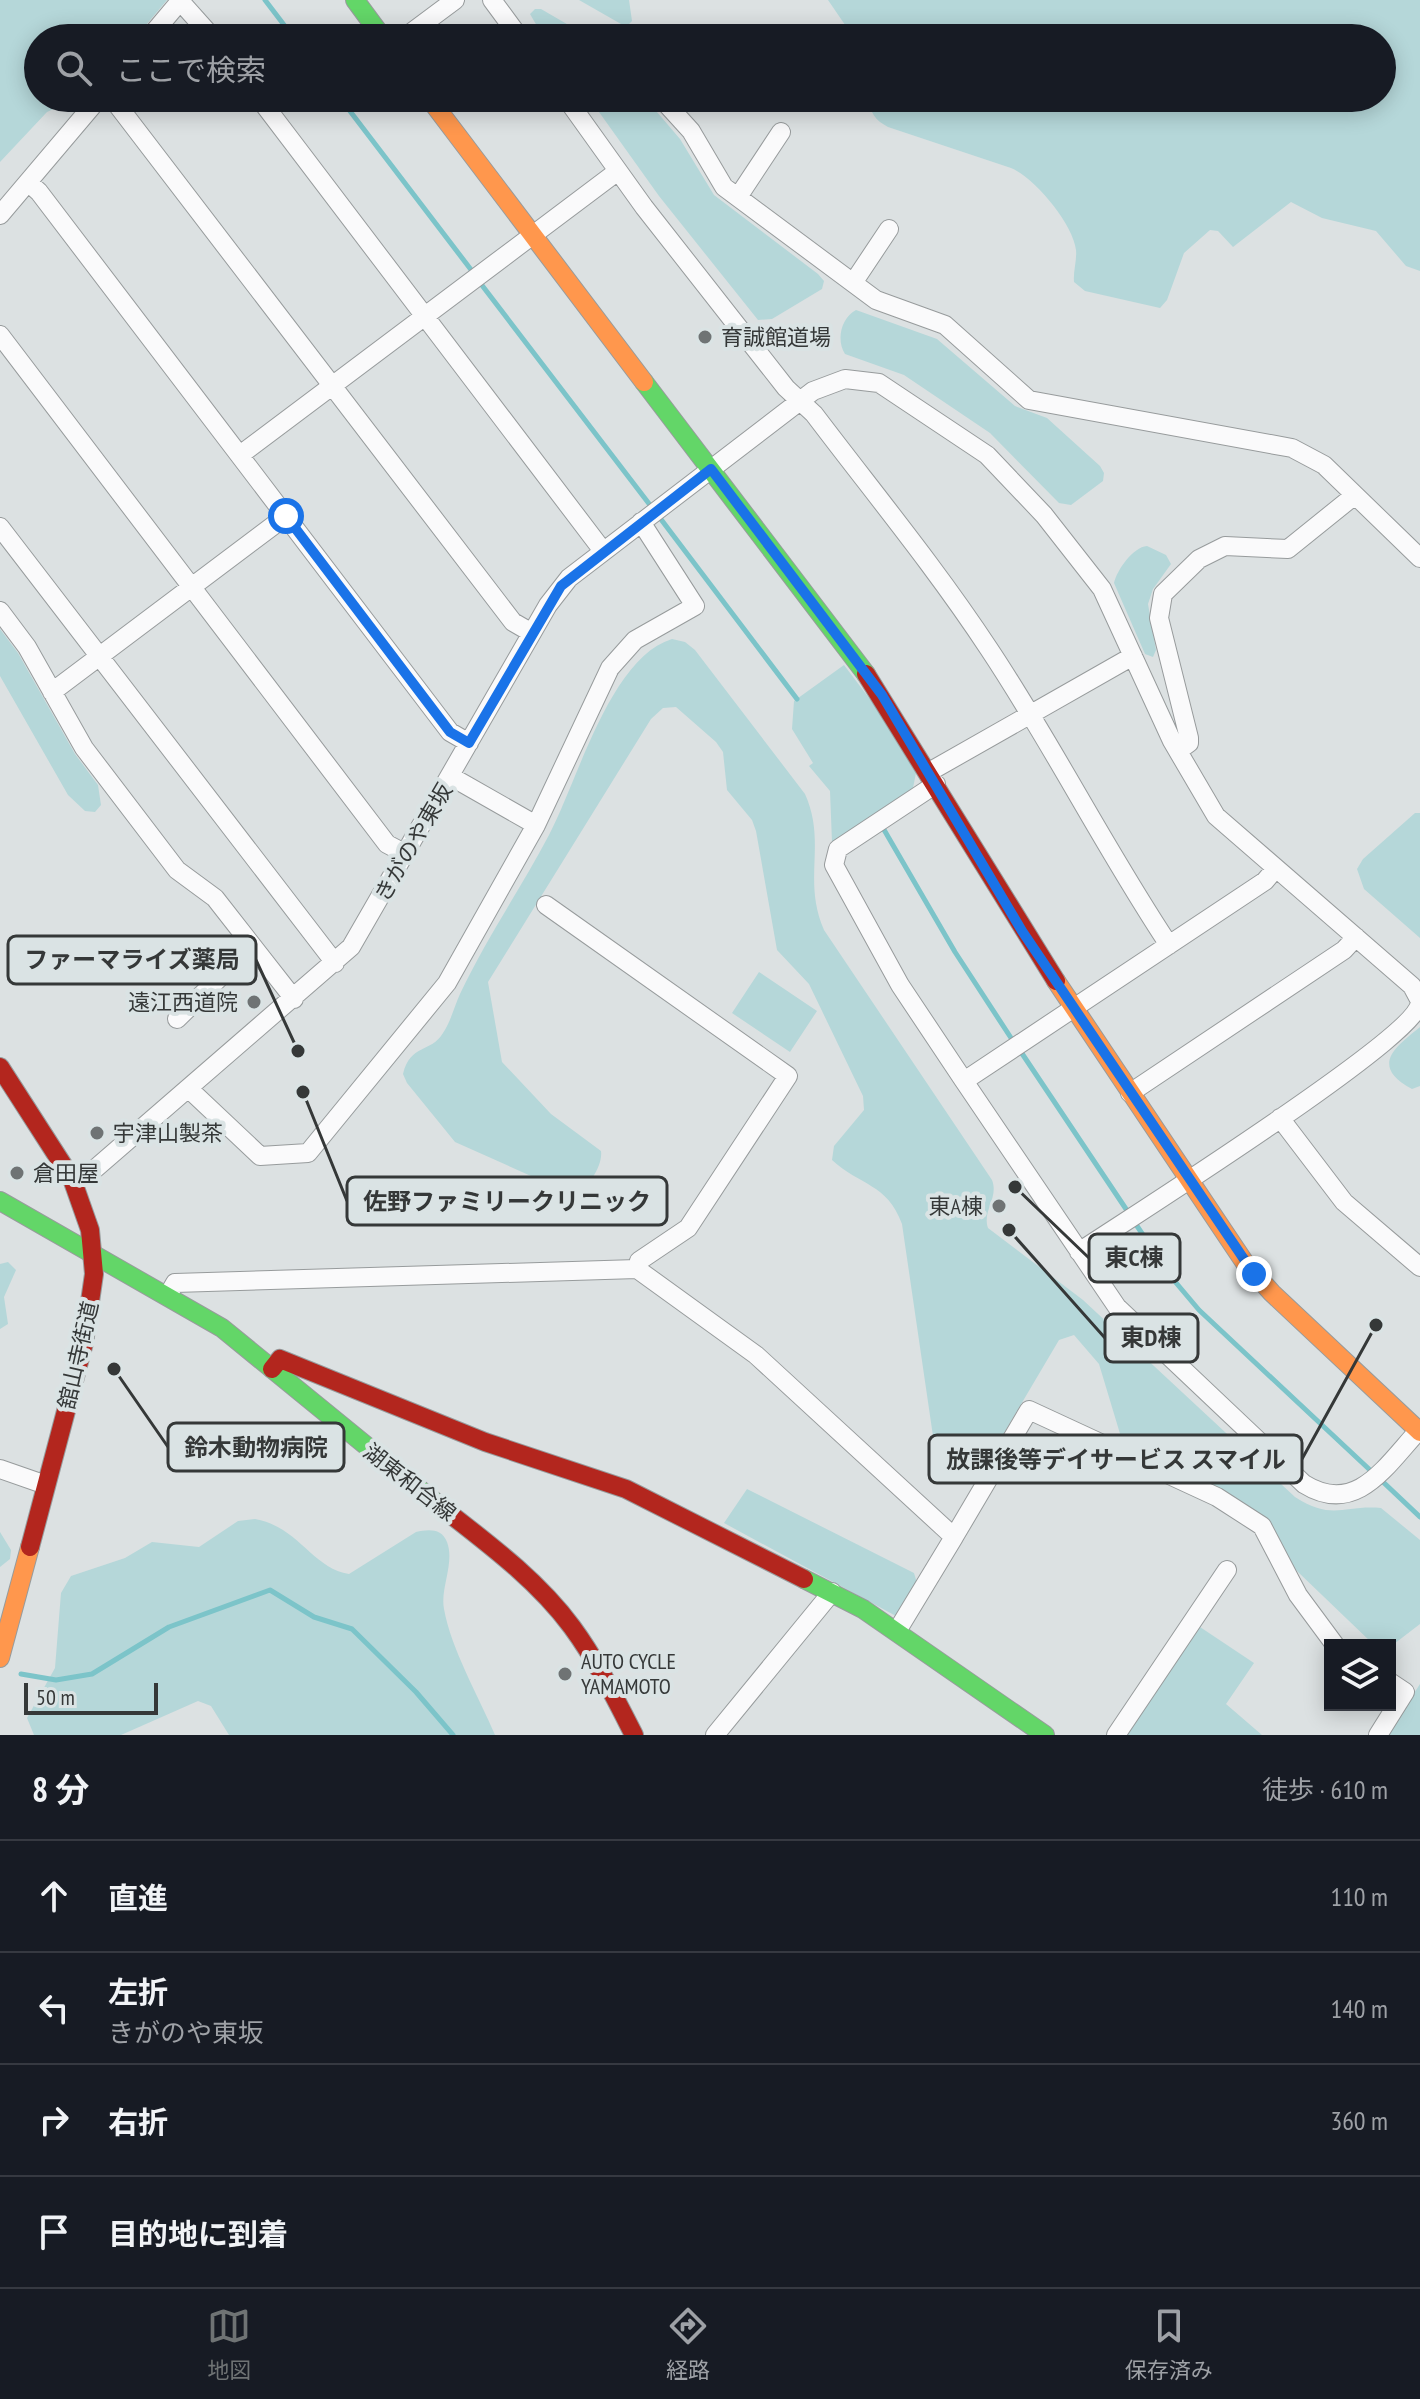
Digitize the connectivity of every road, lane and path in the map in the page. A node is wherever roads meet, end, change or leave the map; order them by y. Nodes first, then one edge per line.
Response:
1 (181, 0) edge
2 (355, 0) edge
3 (455, 0) edge
4 (492, 0) edge
5 (161, 24) edge
6 (201, 24) edge
7 (373, 24) edge
8 (423, 24) edge
9 (510, 24) edge
10 (87, 112) edge
11 (123, 112) edge
12 (270, 112) edge
13 (440, 112) edge
14 (576, 112) edge
15 (674, 112) edge
16 (781, 132) dead end
17 (618, 171) junction
18 (28, 182) junction
19 (738, 197) junction
20 (0, 215) edge
21 (889, 229) dead end
22 (534, 235) junction
23 (853, 283) junction
24 (425, 316) junction
25 (0, 335) edge
26 (333, 386) junction
27 (800, 401) junction
28 (240, 455) junction
29 (711, 469) junction
30 (1355, 495) junction
31 (286, 516) junction
32 (641, 522) junction
33 (0, 527) edge
34 (603, 551) junction
35 (1420, 558) edge
36 (192, 588) junction
37 (0, 611) edge
38 (532, 633) junction
39 (1133, 656) junction
40 (100, 658) junction
41 (52, 692) junction
42 (1029, 714) junction
43 (469, 743) junction
44 (1178, 751) junction
45 (450, 776) junction
46 (933, 778) junction
47 (536, 825) junction
48 (406, 854) junction
49 (1276, 868) junction
50 (546, 905) dead end
51 (1356, 937) junction
52 (1169, 945) junction
53 (252, 946) junction
54 (335, 963) junction
55 (294, 999) junction
56 (1420, 1002) edge
57 (1074, 1008) junction
58 (177, 1019) dead end
59 (0, 1067) edge
60 (964, 1081) junction
61 (189, 1089) junction
62 (1130, 1093) junction
63 (1280, 1118) junction
64 (72, 1179) junction
65 (1188, 1179) junction
66 (0, 1201) edge
67 (1079, 1252) junction
68 (93, 1254) junction
69 (1420, 1267) edge
70 (637, 1269) junction
71 (168, 1295) junction
72 (272, 1369) junction
73 (1419, 1431) edge
74 (0, 1469) edge
75 (46, 1485) junction
76 (954, 1537) junction
77 (1227, 1570) dead end
78 (832, 1592) junction
79 (897, 1631) junction
80 (1331, 1639) edge
81 (0, 1658) edge
82 (1396, 1686) edge
83 (1396, 1706) edge
84 (1393, 1711) edge
85 (1043, 1734) edge
86 (634, 1735) edge
87 (715, 1735) edge
88 (1116, 1735) edge
89 (1378, 1735) edge

1 - 5 street
1 - 6 street
2 - 7 street
3 - 8 street
4 - 9 street
10 - 18 street
11 - 26 street
12 - 24 street
13 - 22 street
14 - 17 street
15 - 19 street
16 - 19 street
17 - 22 street
17 - 27 street
18 - 20 street
18 - 28 street
19 - 23 street
21 - 23 street
22 - 24 street
22 - 29 street
23 - 30 street
24 - 26 street
24 - 34 street
25 - 36 street
26 - 28 street
26 - 38 street
27 - 29 street, きがのや東坂
27 - 39 street, きがのや東坂
27 - 42 street
28 - 31 street
29 - 32 street, きがのや東坂
29 - 46 street
30 - 35 street
30 - 44 street
31 - 36 street
31 - 43 street
32 - 34 street, きがのや東坂
32 - 47 street
33 - 40 street
34 - 38 street, きがのや東坂
36 - 40 street
36 - 48 street
37 - 41 street
38 - 43 street, きがのや東坂
39 - 42 street
39 - 44 street, きがのや東坂
40 - 41 street
40 - 54 street
41 - 53 street
42 - 46 street
42 - 52 street
43 - 45 street, きがのや東坂
44 - 49 street, きがのや東坂
45 - 47 street
45 - 48 street, きがのや東坂
46 - 57 street
46 - 60 street
47 - 61 street
48 - 54 street, きがのや東坂
49 - 51 street, きがのや東坂
49 - 52 street
50 - 70 street
51 - 56 street, きがのや東坂
51 - 62 street
52 - 57 street
53 - 55 street
53 - 58 street
54 - 55 street, きがのや東坂
55 - 61 street, きがのや東坂
56 - 63 street
57 - 60 street
57 - 62 street
59 - 64 street, 舘山寺街道
60 - 67 street
61 - 64 street, きがのや東坂
62 - 65 street
63 - 65 street
63 - 69 street
64 - 68 street, 舘山寺街道
65 - 67 street
65 - 73 street
66 - 68 street, 湖東和合線
67 - 73 street
68 - 71 street, 湖東和合線
68 - 75 street, 舘山寺街道
70 - 71 street
70 - 76 street
71 - 72 street, 湖東和合線
72 - 78 street
72 - 86 street, 湖東和合線
74 - 75 street
75 - 81 street, 舘山寺街道
76 - 79 street
76 - 80 street
77 - 88 street
78 - 79 street
78 - 87 street
79 - 85 street
82 - 83 street
84 - 89 street

